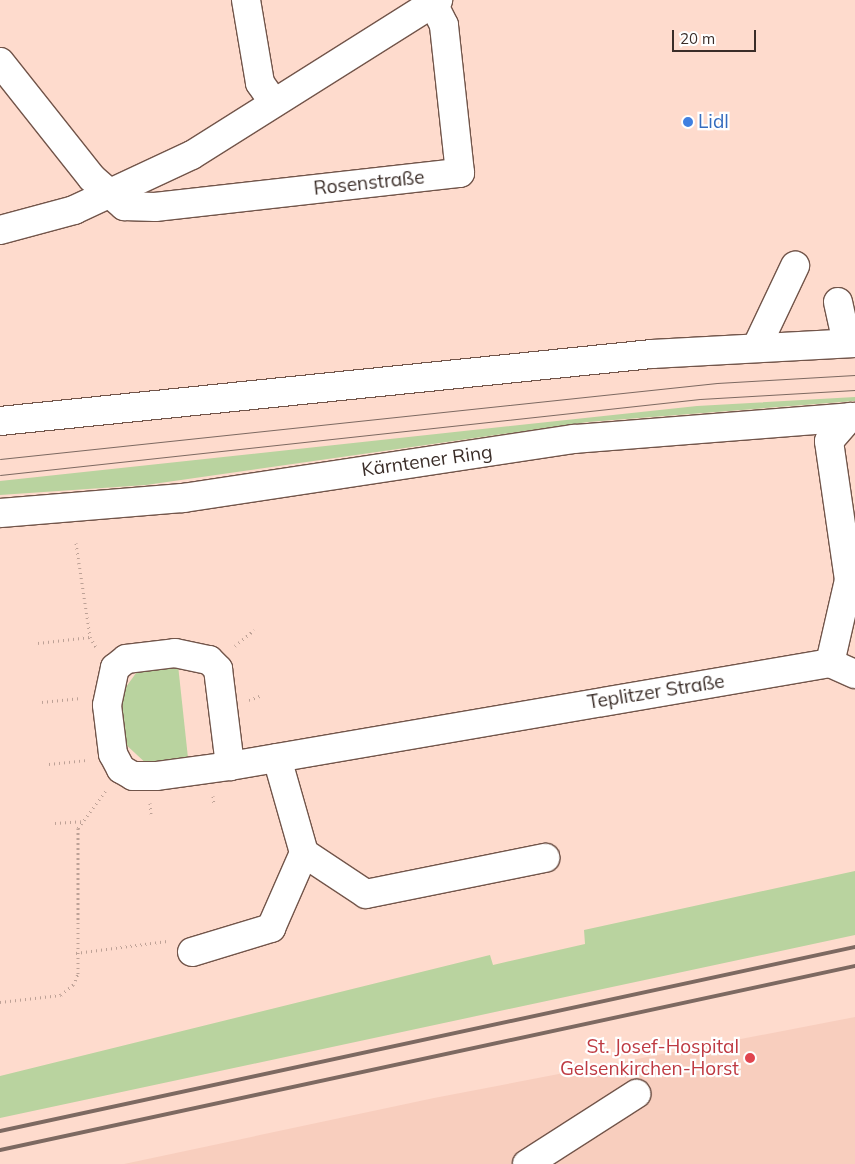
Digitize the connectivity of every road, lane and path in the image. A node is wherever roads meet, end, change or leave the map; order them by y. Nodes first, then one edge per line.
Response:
1 (246, 0) edge
2 (436, 2) edge
3 (0, 62) edge
4 (274, 103) junction
5 (108, 196) junction
6 (0, 230) edge
7 (795, 266) dead end
8 (838, 302) dead end
9 (851, 343) edge
10 (757, 346) junction
11 (853, 417) edge
12 (0, 421) edge
13 (1, 514) edge
14 (76, 543) dead end
15 (90, 637) junction
16 (38, 643) dead end
17 (98, 649) dead end
18 (830, 663) junction
19 (855, 674) edge
20 (87, 697) dead end
21 (42, 702) dead end
22 (276, 758) junction
23 (94, 759) dead end
24 (49, 764) dead end
25 (230, 766) junction
26 (121, 769) junction
27 (82, 821) junction
28 (54, 823) dead end
29 (304, 852) junction
30 (545, 858) dead end
31 (192, 952) joint
32 (76, 953) junction
33 (0, 1002) edge
34 (636, 1094) dead end
35 (528, 1164) edge

1 - 4 street
2 - 4 street, Rosenstraße
2 - 5 street, Rosenstraße
3 - 5 street
4 - 5 street, Rosenstraße
5 - 6 street, Rosenstraße
7 - 10 street
8 - 9 street
9 - 10 street
10 - 12 street
11 - 13 street, Kärntener Ring
11 - 18 street
14 - 15 path
15 - 16 path
15 - 17 path
18 - 19 street
18 - 22 street, Teplitzer Straße
20 - 21 path
22 - 25 street, Teplitzer Straße
22 - 29 street
23 - 24 path
25 - 26 street, Teplitzer Straße
25 - 26 street
26 - 27 path
27 - 28 path
27 - 32 path
29 - 30 street
29 - 31 street
31 - 32 path
32 - 33 path
34 - 35 street

